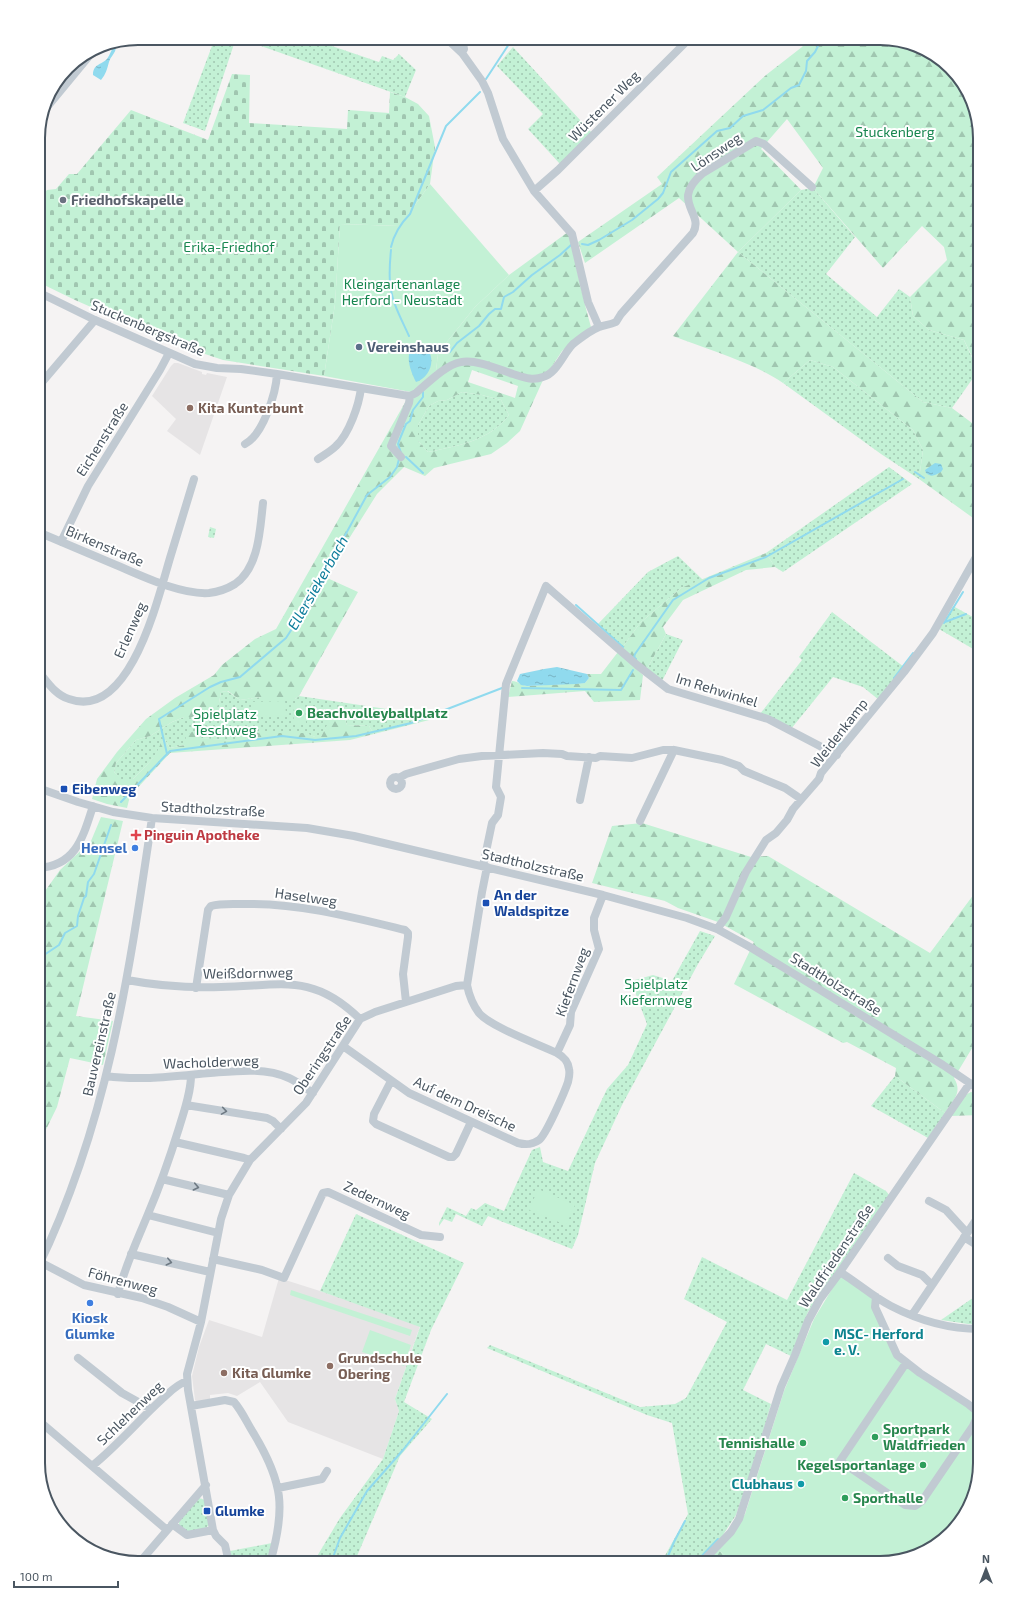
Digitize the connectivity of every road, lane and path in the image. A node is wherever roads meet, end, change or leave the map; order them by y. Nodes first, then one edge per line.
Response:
1 (453, 45) edge
2 (463, 45) edge
3 (683, 45) edge
4 (462, 53) junction
5 (83, 63) edge
6 (54, 98) edge
7 (812, 187) dead end
8 (534, 190) junction
9 (45, 295) edge
10 (95, 320) junction
11 (599, 327) junction
12 (169, 353) junction
13 (276, 374) junction
14 (45, 379) edge
15 (361, 388) junction
16 (410, 396) junction
17 (245, 444) dead end
18 (401, 457) dead end
19 (318, 459) dead end
20 (194, 479) dead end
21 (263, 503) dead end
22 (45, 535) edge
23 (62, 542) junction
24 (973, 562) edge
25 (162, 584) junction
26 (45, 679) edge
27 (674, 750) junction
28 (499, 755) junction
29 (837, 755) junction
30 (589, 757) junction
31 (400, 778) dead end
32 (45, 790) edge
33 (801, 799) junction
34 (580, 800) dead end
35 (93, 806) junction
36 (152, 818) junction
37 (640, 821) dead end
38 (485, 867) junction
39 (45, 868) edge
40 (603, 895) junction
41 (717, 929) junction
42 (127, 980) junction
43 (467, 985) junction
44 (196, 988) junction
45 (406, 1002) junction
46 (360, 1019) junction
47 (343, 1046) junction
48 (557, 1053) junction
49 (191, 1075) junction
50 (106, 1076) junction
51 (391, 1080) junction
52 (970, 1083) junction
53 (973, 1085) edge
54 (313, 1093) junction
55 (186, 1105) junction
56 (471, 1122) junction
57 (281, 1129) junction
58 (175, 1142) junction
59 (250, 1160) junction
60 (162, 1178) junction
61 (229, 1195) junction
62 (929, 1201) dead end
63 (148, 1215) junction
64 (973, 1224) edge
65 (218, 1233) junction
66 (966, 1235) junction
67 (440, 1237) dead end
68 (973, 1241) edge
69 (45, 1251) edge
70 (131, 1254) junction
71 (888, 1258) dead end
72 (213, 1259) junction
73 (45, 1267) edge
74 (210, 1272) junction
75 (840, 1272) junction
76 (932, 1285) junction
77 (118, 1294) junction
78 (876, 1297) junction
79 (912, 1315) junction
80 (201, 1322) junction
81 (973, 1328) edge
82 (78, 1358) dead end
83 (906, 1363) junction
84 (187, 1381) junction
85 (191, 1406) junction
86 (973, 1408) edge
87 (151, 1409) junction
88 (45, 1426) edge
89 (973, 1426) edge
90 (92, 1466) junction
91 (327, 1471) dead end
92 (206, 1484) junction
93 (278, 1488) junction
94 (169, 1527) junction
95 (213, 1530) junction
96 (145, 1556) edge
97 (227, 1556) edge
98 (272, 1556) edge
99 (708, 1556) edge

1 - 4 street
2 - 4 street
3 - 8 street, Wüstener Weg
4 - 8 street
5 - 6 street
7 - 11 street, Lönsweg
8 - 11 street
9 - 10 street, Stuckenbergstraße
10 - 12 street, Stuckenbergstraße
10 - 14 street
11 - 16 street
12 - 13 street, Stuckenbergstraße
12 - 23 street, Eichenstraße
13 - 15 street, Stuckenbergstraße
13 - 17 street
15 - 16 street, Stuckenbergstraße
15 - 19 street
16 - 18 street
20 - 25 street
21 - 25 street, Birkenstraße
22 - 23 street, Birkenstraße
23 - 25 street, Birkenstraße
24 - 29 street, Weidenkamp
25 - 26 street, Erlenweg
27 - 30 street
27 - 33 street
27 - 37 street
28 - 29 street, Im Rehwinkel
28 - 30 street
28 - 31 street
28 - 38 street
29 - 33 street, Weidenkamp
30 - 34 street
32 - 35 street, Stadtholzstraße
33 - 41 street, Weidenkamp
35 - 36 street, Stadtholzstraße
35 - 39 street
36 - 38 street, Stadtholzstraße
36 - 42 street, Bauvereinstraße
38 - 40 street, Stadtholzstraße
38 - 43 street
40 - 41 street, Stadtholzstraße
40 - 48 street, Kiefernweg
41 - 52 street, Stadtholzstraße
42 - 44 street, Weißdornweg
42 - 50 street, Bauvereinstraße
43 - 45 street, Oberingstraße
43 - 48 street, Auf dem Dreische
44 - 45 street, Haselweg
44 - 46 street, Weißdornweg
45 - 46 street, Oberingstraße
46 - 47 street, Oberingstraße
47 - 51 street, Auf dem Dreische
47 - 54 street, Oberingstraße
48 - 56 street, Auf dem Dreische
49 - 50 street, Wacholderweg
49 - 54 street, Wacholderweg
49 - 55 street
50 - 69 street, Bauvereinstraße
51 - 56 street, Auf dem Dreische
51 - 56 street
52 - 53 street, Stadtholzstraße
52 - 75 street, Waldfriedenstraße
54 - 57 street, Oberingstraße
55 -> 57 street
55 - 58 street
57 - 59 street, Oberingstraße
58 - 59 street
58 - 60 street
59 - 61 street, Oberingstraße
60 -> 61 street
60 - 63 street
61 - 65 street, Oberingstraße
62 - 66 street
63 - 65 street
63 - 70 street
64 - 66 street
65 - 72 street, Oberingstraße
66 - 68 street
66 - 76 street
67 - 72 street, Zedernweg
70 -> 74 street
70 - 77 street
71 - 76 street
72 - 74 street, Oberingstraße
73 - 77 street, Föhrenweg
74 - 80 street, Oberingstraße
75 - 78 street
75 - 99 street, Waldfriedenstraße
76 - 79 street
77 - 80 street, Föhrenweg
78 - 79 street
78 - 83 street
79 - 81 street
80 - 84 street, Oberingstraße
82 - 87 street
83 - 86 street
83 - 89 street
84 - 85 street, Oberingstraße
84 - 87 street, Schlehenweg
85 - 92 street, Oberingstraße
85 - 93 street
87 - 90 street, Schlehenweg
88 - 90 street
90 - 94 street
91 - 93 street
92 - 94 street
92 - 95 street, Oberingstraße
93 - 98 street
94 - 95 street
94 - 96 street
95 - 97 street

